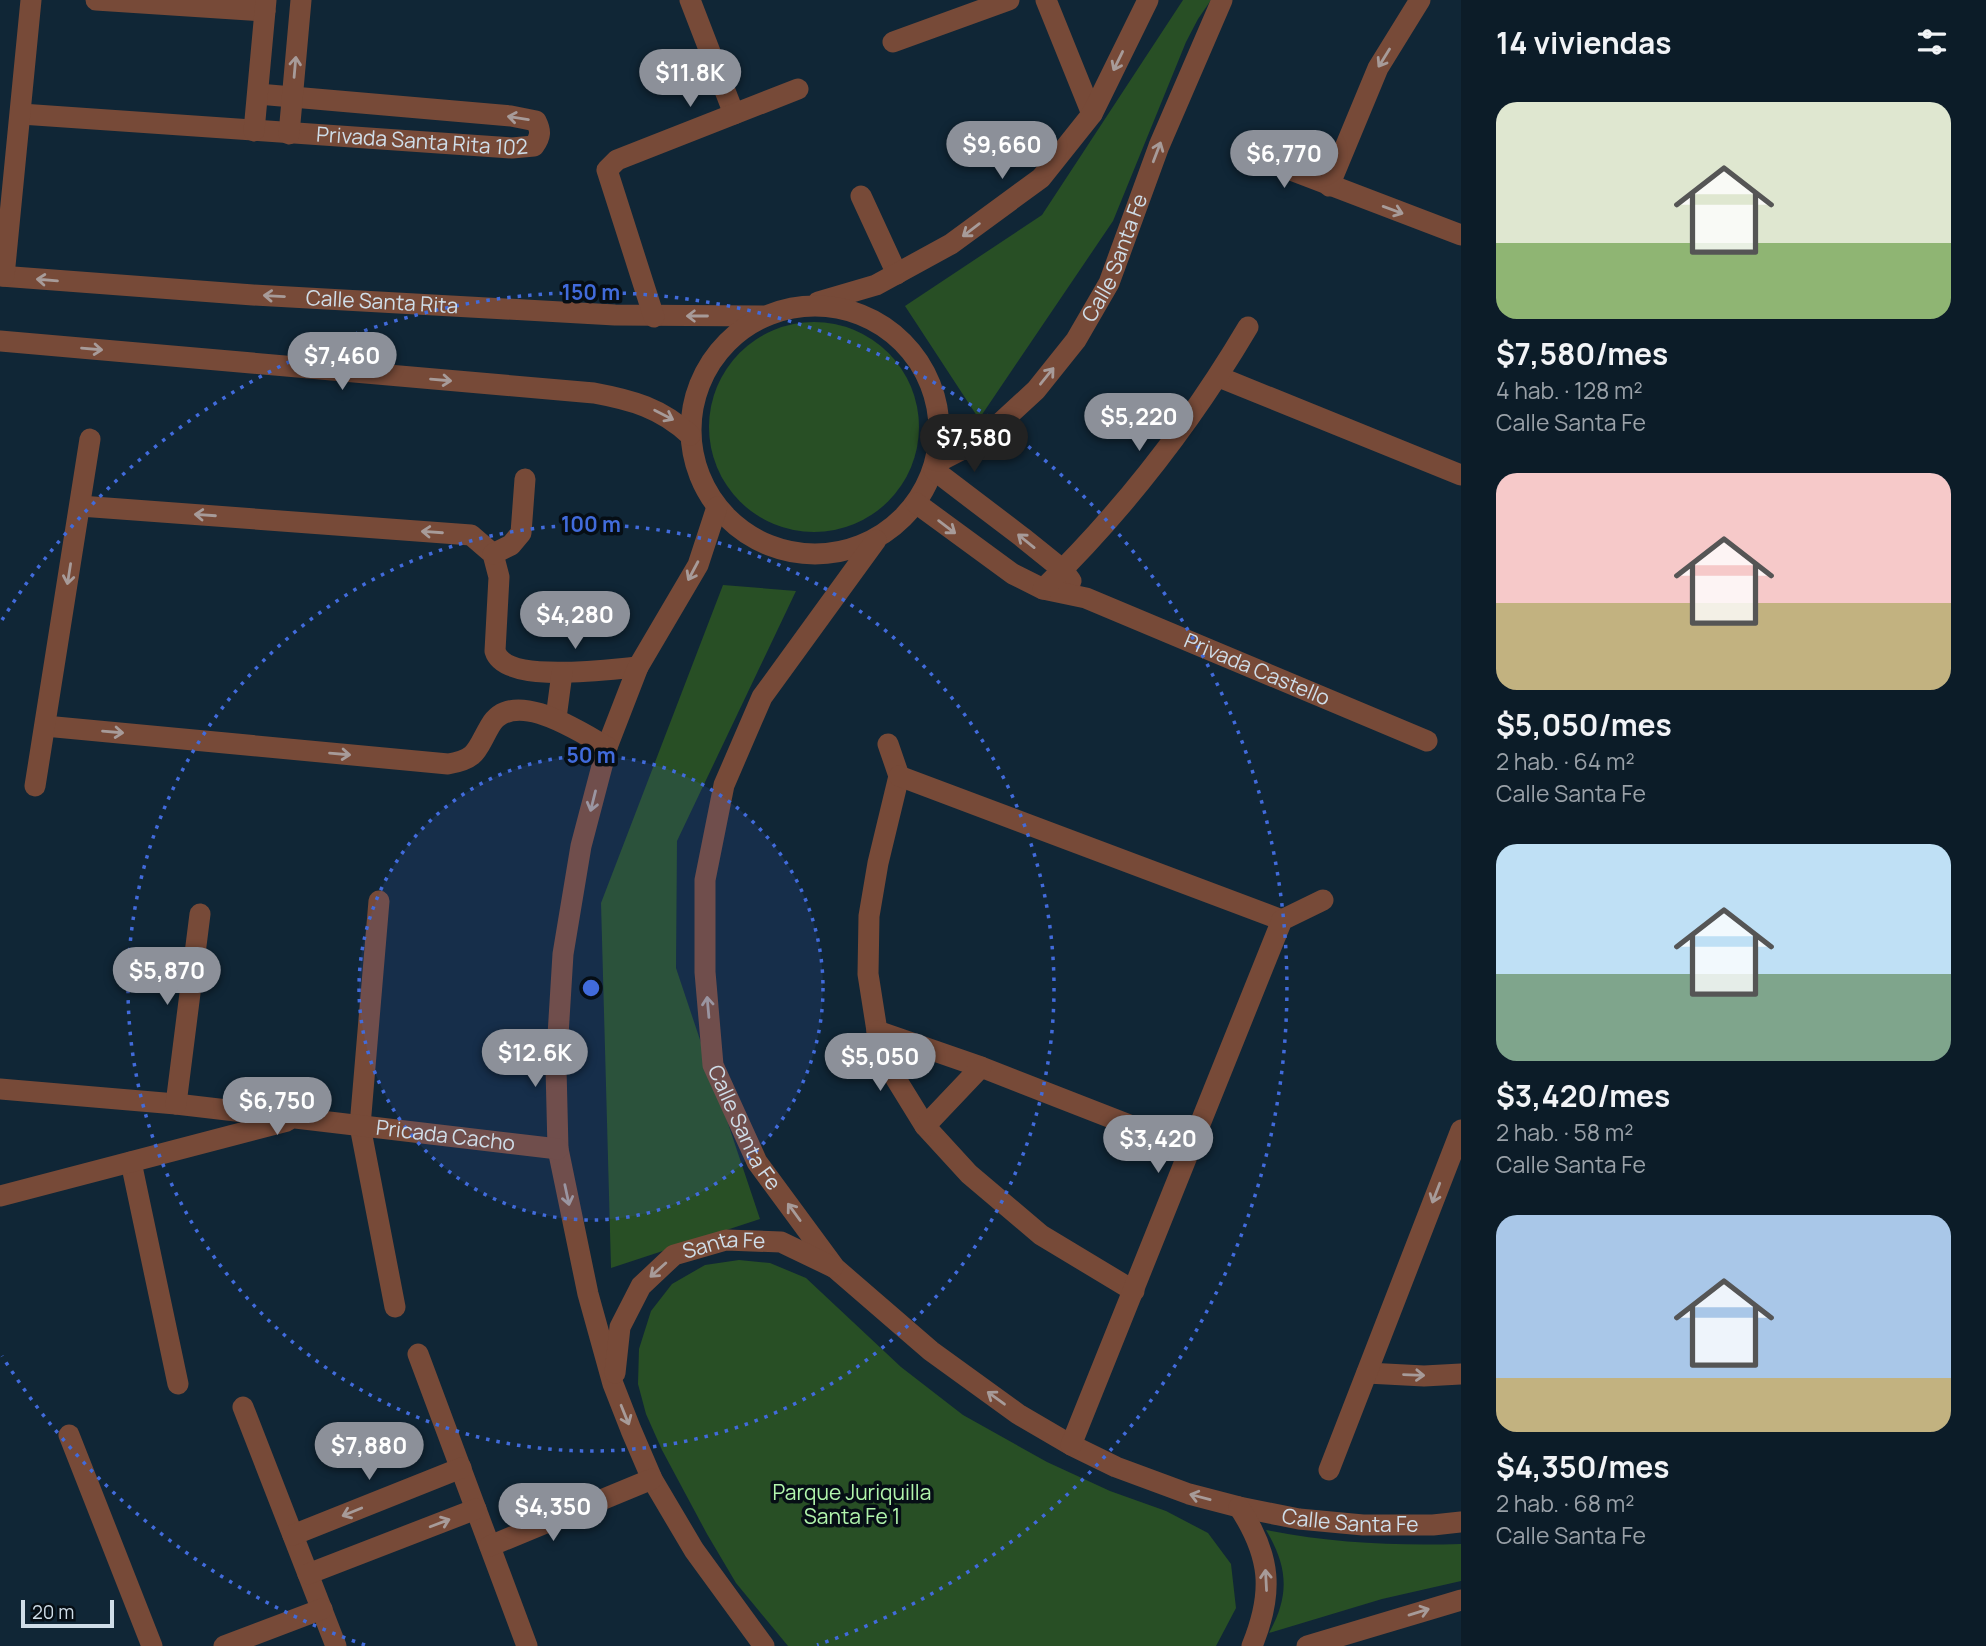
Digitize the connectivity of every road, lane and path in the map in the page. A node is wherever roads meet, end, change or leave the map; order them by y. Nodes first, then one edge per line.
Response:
1 (31, 0) edge
2 (96, 0) edge
3 (301, 0) edge
4 (690, 0) edge
5 (1009, 0) edge
6 (1046, 0) edge
7 (1149, 0) edge
8 (1222, 0) edge
9 (1420, 0) edge
10 (265, 6) edge
11 (893, 42) dead end
12 (798, 89) dead end
13 (258, 93) junction
14 (292, 97) junction
15 (21, 114) junction
16 (734, 114) junction
17 (1092, 114) junction
18 (254, 131) junction
19 (289, 134) junction
20 (1254, 156) dead end
21 (1329, 186) junction
22 (861, 196) dead end
23 (1461, 235) edge
24 (897, 274) junction
25 (2, 276) edge
26 (803, 306) junction
27 (766, 316) junction
28 (654, 317) junction
29 (1248, 327) dead end
30 (0, 341) edge
31 (1219, 377) junction
32 (690, 435) junction
33 (90, 439) dead end
34 (935, 467) junction
35 (1461, 475) edge
36 (525, 478) dead end
37 (916, 503) junction
38 (80, 506) junction
39 (717, 507) junction
40 (876, 540) junction
41 (494, 554) junction
42 (1063, 570) junction
43 (1043, 589) junction
44 (1086, 598) junction
45 (638, 667) junction
46 (562, 673) junction
47 (556, 718) junction
48 (45, 726) junction
49 (1427, 741) dead end
50 (888, 744) dead end
51 (607, 747) junction
52 (899, 776) junction
53 (35, 786) dead end
54 (1323, 900) dead end
55 (379, 901) dead end
56 (200, 914) dead end
57 (1282, 920) junction
58 (877, 1031) junction
59 (981, 1067) junction
60 (0, 1089) edge
61 (176, 1104) junction
62 (300, 1118) junction
63 (360, 1125) junction
64 (925, 1125) junction
65 (1461, 1130) edge
66 (558, 1149) junction
67 (1191, 1149) junction
68 (131, 1162) junction
69 (0, 1196) edge
70 (835, 1268) junction
71 (1134, 1291) junction
72 (395, 1307) dead end
73 (418, 1354) dead end
74 (1367, 1373) junction
75 (1461, 1374) edge
76 (178, 1384) dead end
77 (613, 1384) junction
78 (243, 1408) dead end
79 (69, 1435) dead end
80 (1071, 1445) junction
81 (461, 1468) junction
82 (1329, 1469) dead end
83 (652, 1479) junction
84 (1239, 1507) junction
85 (476, 1509) junction
86 (1461, 1522) edge
87 (293, 1535) junction
88 (490, 1546) junction
89 (308, 1574) junction
90 (1461, 1600) edge
91 (322, 1609) junction
92 (1377, 1636) edge
93 (1319, 1644) edge
94 (152, 1646) edge
95 (224, 1646) edge
96 (336, 1646) edge
97 (527, 1646) edge
98 (764, 1646) edge
99 (1252, 1646) edge

1 - 15 street
2 - 10 street
14 -> 3 street, Privada Santa Rita 102
4 - 16 street
5 - 11 street
6 - 17 street
7 -> 17 street
34 -> 8 street, Calle Santa Fe
9 -> 21 street
10 - 13 street
12 - 16 street
13 - 14 street, Privada Santa Rita 102
13 - 18 street
14 - 19 street, Privada Santa Rita 102
19 -> 14 street, Privada Santa Rita 102
15 - 18 street, Privada Santa Rita 102
15 - 25 street
16 - 28 street
17 -> 24 street
18 - 19 street, Privada Santa Rita 102
20 - 21 street
21 -> 23 street
22 - 24 street
24 - 26 street
28 -> 25 street, Calle Santa Rita
26 - 27 street
26 - 34 street
27 -> 28 street, Calle Santa Rita
27 - 32 street
29 - 31 street
30 -> 32 street
31 - 35 street
31 - 42 street
32 - 39 street
33 - 38 street
34 - 37 street
42 -> 34 street, Privada Castello
36 - 41 street
37 - 40 street
37 -> 43 street, Privada Castello
41 -> 38 street
38 -> 48 street
39 - 40 street
39 -> 45 street
70 -> 40 street, Calle Santa Fe
41 - 46 street
42 - 43 street
42 - 44 street, Privada Castello
43 - 44 street, Privada Castello
44 - 49 street, Privada Castello
45 - 46 street
45 - 51 street
46 - 47 street
48 -> 47 street
47 - 51 street
48 - 53 street
50 - 52 street
51 -> 66 street
52 - 57 street
52 - 58 street
54 - 57 street
55 - 63 street
56 - 61 street
57 - 67 street
58 - 59 street
58 - 64 street
59 - 64 street
59 - 67 street
60 - 61 street, Pricada Cacho
61 - 62 street, Pricada Cacho
62 - 63 street, Pricada Cacho
62 - 68 street
63 - 66 street, Pricada Cacho
63 - 72 street
64 - 71 street
65 -> 74 street
66 -> 77 street
67 - 71 street
68 - 69 street
68 - 76 street
70 -> 77 street, Santa Fe
80 -> 70 street, Calle Santa Fe
71 - 80 street
73 - 81 street
74 -> 75 street
74 - 82 street
77 -> 83 street
78 - 87 street
79 - 94 street
84 -> 80 street, Calle Santa Fe
81 - 85 street
81 -> 87 street
83 - 88 street
83 - 98 street
84 - 86 street, Calle Santa Fe
99 -> 84 street, Calle Santa Fe
85 - 88 street
89 -> 85 street
87 - 89 street
88 - 97 street
89 - 91 street
92 -> 90 street
91 - 95 street
91 - 96 street
92 - 93 street

